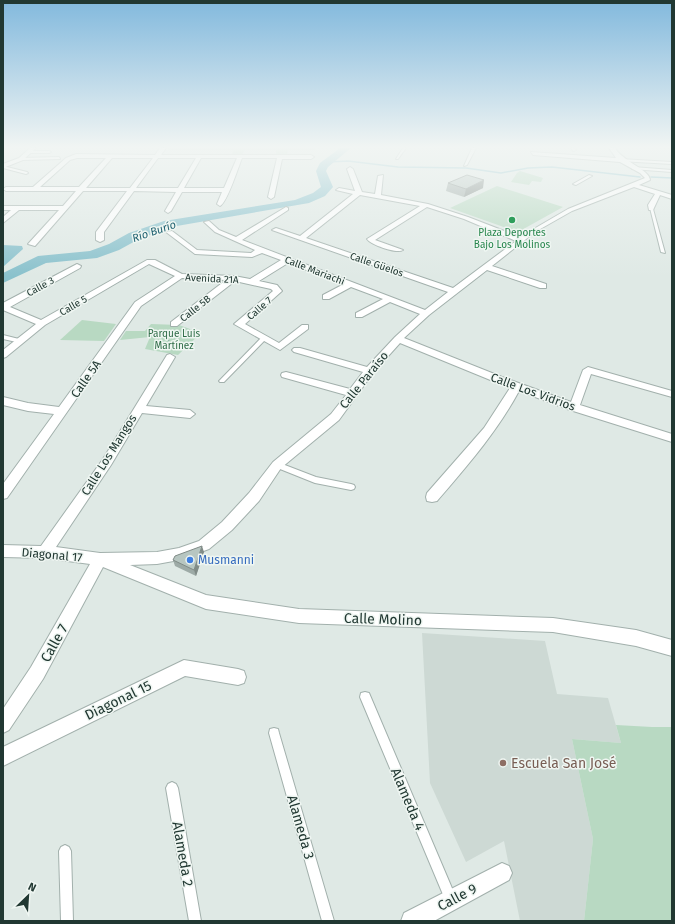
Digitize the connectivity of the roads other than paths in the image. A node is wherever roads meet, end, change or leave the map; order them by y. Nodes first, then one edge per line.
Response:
1 (79, 191) edge
2 (129, 191) edge
3 (179, 191) edge
4 (226, 191) edge
5 (272, 191) edge
6 (346, 191) edge
7 (378, 191) edge
8 (618, 191) edge
9 (652, 191) edge
10 (359, 193) junction
11 (658, 193) junction
12 (378, 196) junction
13 (672, 196) edge
14 (271, 197) dead end
15 (220, 204) dead end
16 (426, 205) junction
17 (3, 208) edge
18 (17, 208) junction
19 (64, 208) junction
20 (286, 209) dead end
21 (651, 209) joint
22 (168, 211) dead end
23 (3, 221) edge
24 (207, 222) dead end
25 (276, 230) dead end
26 (170, 232) dead end
27 (301, 238) junction
28 (100, 240) dead end
29 (236, 240) junction
30 (520, 240) junction
31 (32, 244) dead end
32 (261, 250) junction
33 (399, 250) dead end
34 (663, 252) dead end
35 (287, 260) junction
36 (147, 262) joint
37 (77, 266) dead end
38 (486, 266) junction
39 (180, 276) junction
40 (234, 278) junction
41 (253, 281) junction
42 (350, 284) junction
43 (542, 286) dead end
44 (278, 291) joint
45 (454, 291) junction
46 (326, 297) dead end
47 (390, 299) junction
48 (3, 307) edge
49 (426, 313) junction
50 (359, 315) dead end
51 (42, 323) junction
52 (174, 324) road end
53 (306, 326) dead end
54 (3, 337) edge
55 (264, 338) junction
56 (398, 339) junction
57 (21, 340) junction
58 (297, 350) dead end
59 (3, 355) edge
60 (170, 357) road end
61 (369, 371) junction
62 (286, 374) dead end
63 (222, 381) dead end
64 (516, 386) junction
65 (353, 393) junction
66 (672, 394) edge
67 (3, 402) edge
68 (574, 407) junction
69 (138, 409) junction
70 (63, 411) junction
71 (190, 414) dead end
72 (672, 438) edge
73 (278, 465) junction
74 (351, 487) dead end
75 (3, 494) edge
76 (432, 497) dead end
77 (3, 552) edge
78 (45, 552) junction
79 (100, 559) junction
80 (672, 648) edge
81 (238, 677) dead end
82 (365, 697) dead end
83 (3, 724) edge
84 (274, 734) dead end
85 (3, 757) edge
86 (172, 788) dead end
87 (64, 851) dead end
88 (502, 873) dead end
89 (451, 900) junction
90 (67, 921) edge
91 (195, 921) edge
92 (328, 921) edge
93 (412, 921) edge

1 - 19 street
2 - 28 street
3 - 22 street
4 - 15 street
5 - 14 street
6 - 10 street
7 - 12 street
8 - 30 street, Calle Paraíso
9 - 11 street
10 - 12 street
10 - 27 street
11 - 13 street
11 - 21 street
12 - 16 street
16 - 30 street
16 - 33 street
17 - 18 street
18 - 19 street
18 - 23 street
19 - 31 street
20 - 29 street
21 - 34 lane
24 - 29 street, Calle Mariachi
25 - 27 street, Calle Güelos
26 - 32 street
27 - 45 street, Calle Güelos
29 - 32 street, Calle Mariachi
30 - 38 street, Calle Paraíso
32 - 35 street, Calle Mariachi
35 - 41 street
35 - 42 street, Calle Mariachi
36 - 39 street, Avenida 21A
36 - 51 street, Calle 5
37 - 48 street, Calle 3
38 - 43 street
38 - 45 street, Calle Paraíso
39 - 40 street, Avenida 21A
39 - 70 street, Calle 5A
40 - 41 street, Avenida 21A
40 - 52 street, Calle 5B
41 - 44 street, Avenida 21A
42 - 46 street
42 - 47 street, Calle Mariachi
44 - 55 street, Calle 7
45 - 49 street, Calle Paraíso
47 - 49 street, Calle Mariachi
47 - 50 street
48 - 51 street
49 - 56 street, Calle Paraíso
51 - 57 street, Calle 5
53 - 55 street
54 - 57 lane
55 - 63 lane
56 - 61 street, Calle Paraíso
56 - 64 street, Calle Los Vidrios
57 - 59 street, Calle 5
58 - 61 street
60 - 69 street, Calle Los Mangos
61 - 65 street, Calle Paraíso
62 - 65 street
64 - 68 street, Calle Los Vidrios
64 - 76 street
65 - 73 street, Calle Paraíso
66 - 68 street
67 - 70 street
68 - 72 street, Calle Los Vidrios
69 - 71 street
69 - 78 street, Calle Los Mangos
70 - 75 street, Calle 5A
73 - 74 lane
73 - 79 street, Calle Paraíso
77 - 78 street, Diagonal 17
78 - 79 street, Diagonal 17
79 - 80 street, Calle Molino
79 - 83 street, Calle 7
81 - 85 street, Diagonal 15
82 - 89 lane, Alameda 4
84 - 92 lane, Alameda 3
86 - 91 lane, Alameda 2
87 - 90 lane
88 - 89 street, Calle 9
89 - 93 street, Calle 9

